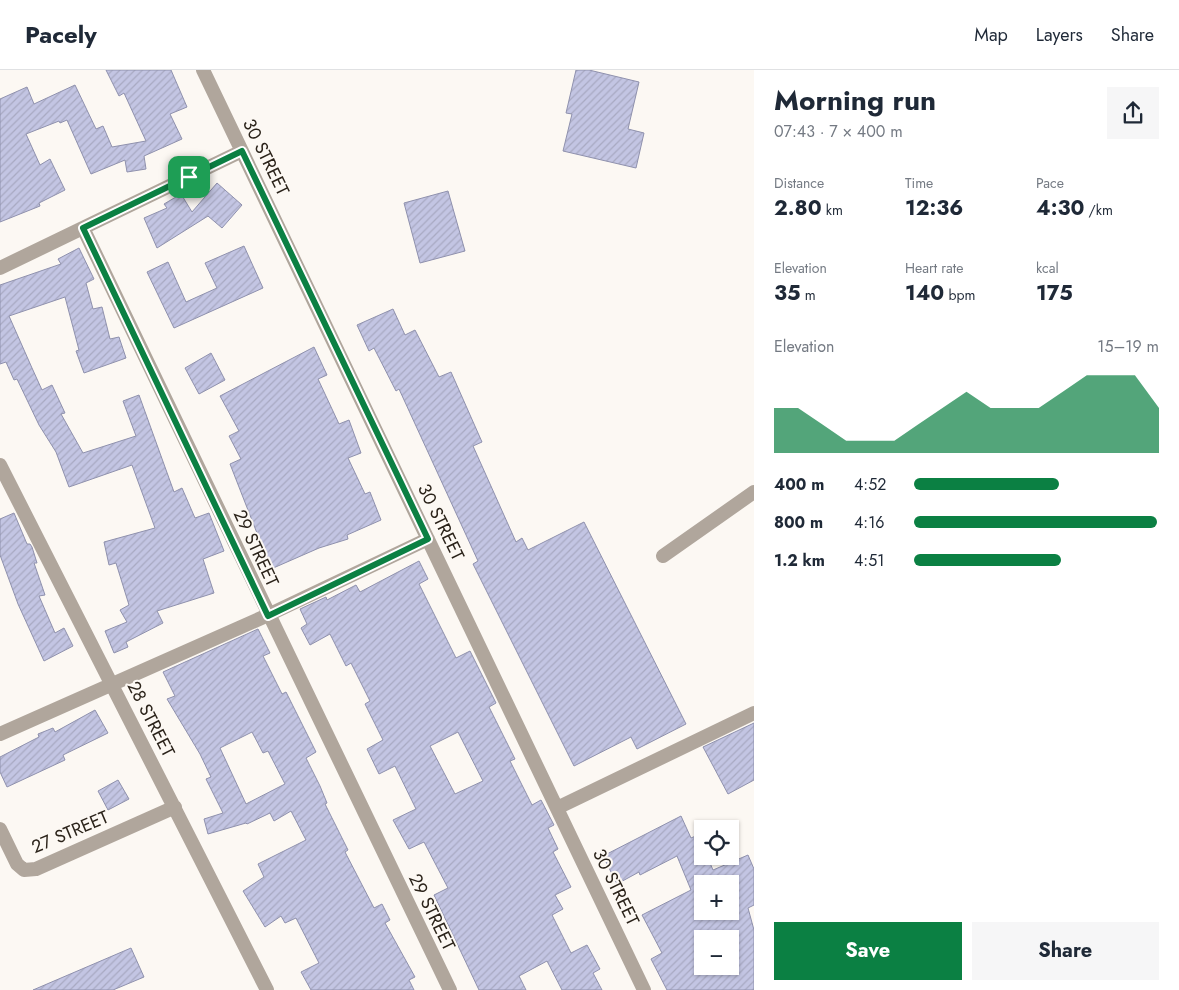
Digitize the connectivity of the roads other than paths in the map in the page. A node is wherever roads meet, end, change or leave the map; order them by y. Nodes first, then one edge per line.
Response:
1 (203, 70) edge
2 (242, 151) junction
3 (83, 228) junction
4 (0, 268) edge
5 (0, 465) edge
6 (754, 492) edge
7 (428, 539) junction
8 (663, 556) dead end
9 (268, 616) junction
10 (112, 684) junction
11 (754, 713) edge
12 (0, 734) edge
13 (175, 807) junction
14 (557, 808) junction
15 (0, 829) edge
16 (267, 990) edge
17 (450, 990) edge
18 (644, 990) edge

1 - 2 street, 30 STREET
2 - 3 street
2 - 7 street, 30 STREET
3 - 4 street
3 - 9 street, 29 STREET
5 - 10 street, 28 STREET
6 - 8 street
7 - 9 street
7 - 14 street, 30 STREET
9 - 10 street
9 - 17 street, 29 STREET
10 - 12 street
10 - 13 street, 28 STREET
11 - 14 street
13 - 15 street, 27 STREET
13 - 16 street, 28 STREET
14 - 18 street, 30 STREET

